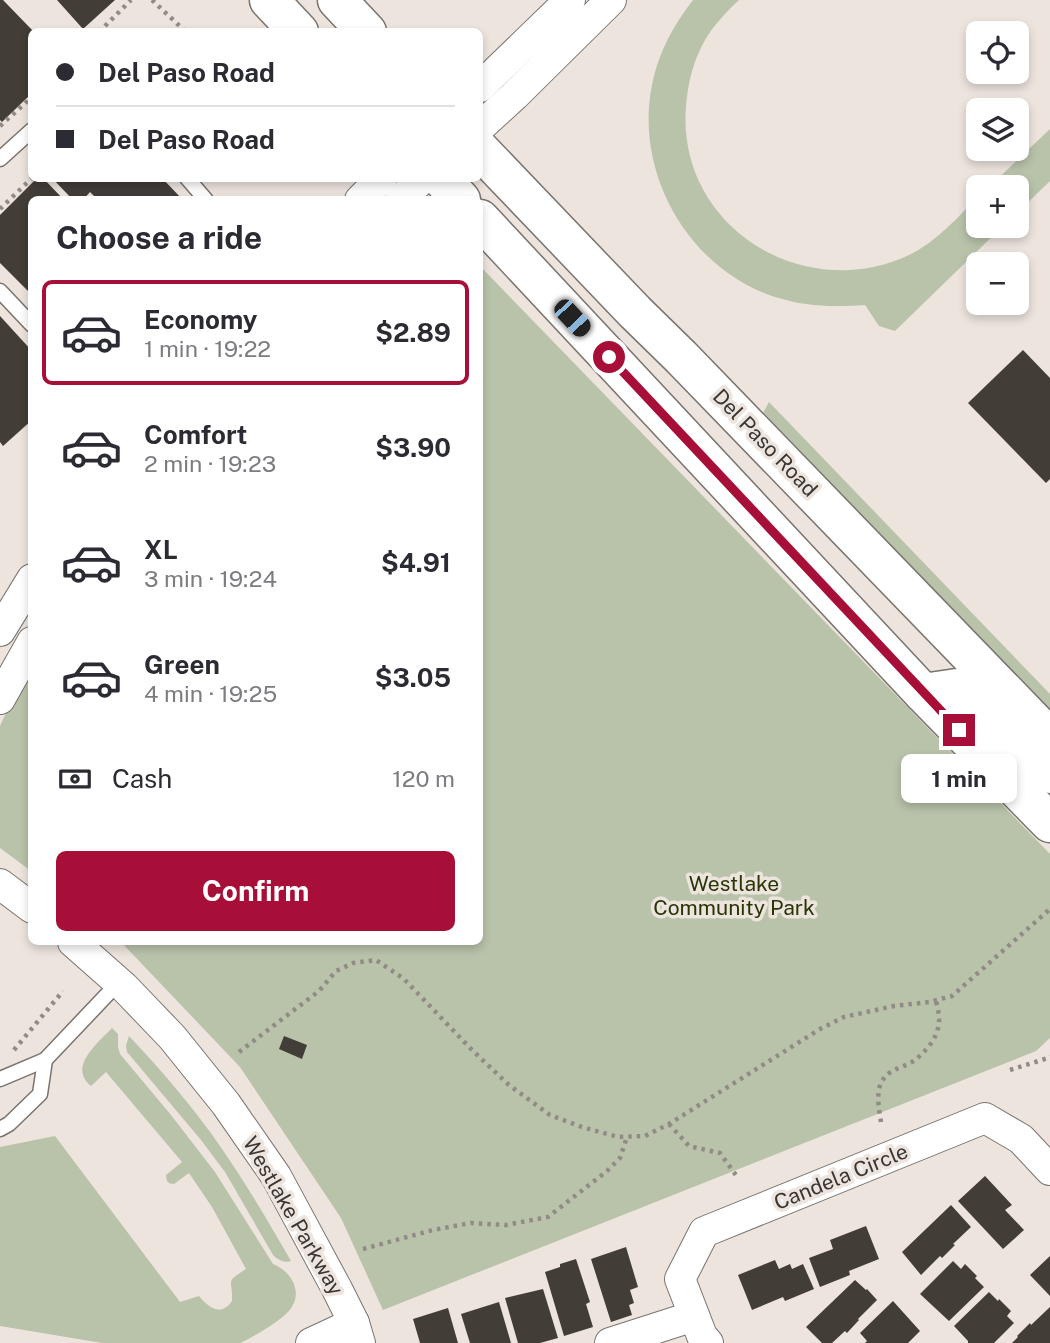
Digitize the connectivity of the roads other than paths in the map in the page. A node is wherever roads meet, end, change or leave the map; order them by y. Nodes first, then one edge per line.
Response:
1 (268, 0) edge
2 (337, 0) edge
3 (570, 0) edge
4 (611, 0) edge
5 (295, 28) edge
6 (363, 28) edge
7 (483, 84) edge
8 (483, 124) edge
9 (28, 134) edge
10 (483, 153) edge
11 (0, 159) edge
12 (190, 182) edge
13 (378, 182) edge
14 (419, 182) edge
15 (445, 182) edge
16 (203, 196) edge
17 (363, 196) edge
18 (404, 196) edge
19 (457, 196) edge
20 (483, 222) edge
21 (0, 291) edge
22 (28, 321) edge
23 (28, 586) edge
24 (0, 631) edge
25 (28, 649) edge
26 (923, 693) junction
27 (0, 699) edge
28 (1050, 738) edge
29 (1050, 774) edge
30 (1050, 823) edge
31 (0, 884) edge
32 (28, 905) edge
33 (76, 945) edge
34 (119, 982) junction
35 (45, 1060) junction
36 (0, 1079) edge
37 (0, 1129) edge
38 (1050, 1170) edge
39 (694, 1316) junction
40 (357, 1333) edge
41 (311, 1343) edge
42 (610, 1343) edge
43 (708, 1343) edge

1 - 5 street
2 - 6 street
3 - 7 street
4 - 8 street
9 - 11 lane
10 - 28 street, Del Paso Road
12 - 16 lane
13 - 17 street
14 - 18 street
15 - 19 street
20 - 26 street
21 - 22 lane
23 - 24 street
25 - 27 street
26 - 29 street
26 - 30 street
31 - 32 street
33 - 34 street, Westlake Parkway
34 - 35 lane
34 - 40 street, Westlake Parkway
35 - 36 lane
35 - 37 lane
38 - 39 street, Candela Circle
39 - 42 street
39 - 43 street, Candela Circle
40 - 41 street

